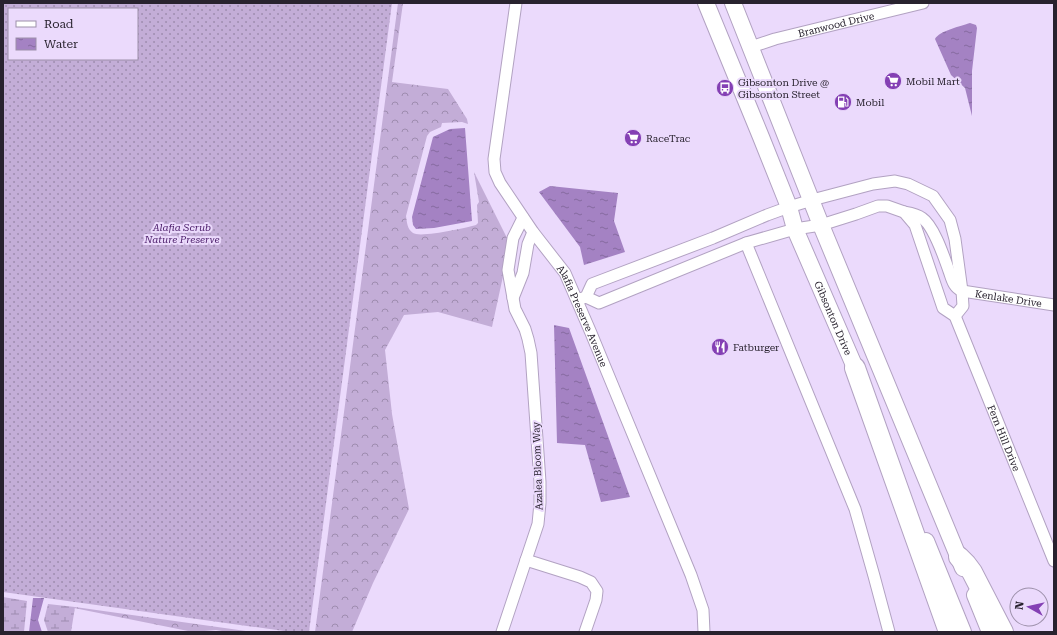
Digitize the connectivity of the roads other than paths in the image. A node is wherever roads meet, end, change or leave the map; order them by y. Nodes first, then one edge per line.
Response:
1 (516, 3) edge
2 (706, 3) edge
3 (733, 3) edge
4 (922, 3) edge
5 (751, 47) junction
6 (812, 200) junction
7 (789, 207) junction
8 (904, 212) junction
9 (523, 218) junction
10 (821, 225) junction
11 (795, 230) junction
12 (533, 232) junction
13 (746, 243) junction
14 (962, 291) junction
15 (582, 298) junction
16 (513, 299) junction
17 (1054, 305) edge
18 (955, 316) junction
19 (855, 368) junction
20 (959, 557) junction
21 (526, 560) junction
22 (1054, 560) edge
23 (502, 632) edge
24 (585, 632) edge
25 (704, 632) edge
26 (888, 632) edge
27 (949, 632) edge
28 (963, 632) edge
29 (990, 632) edge
30 (1003, 632) edge

1 - 9 street, Alafia Preserve Avenue
2 - 7 main road, Gibsonton Drive
3 - 5 main road
4 - 5 street, Branwood Drive
5 - 6 main road
6 - 7 street
6 - 10 main road
6 - 14 street
7 - 11 main road, Gibsonton Drive
7 - 15 street
8 - 10 street
8 - 14 street
8 - 18 street, Fern Hill Drive
9 - 12 street, Alafia Preserve Avenue
9 - 16 street, Azalea Bloom Way
10 - 11 street
10 - 20 main road
11 - 13 street
11 - 19 main road, Gibsonton Drive
12 - 15 street, Alafia Preserve Avenue
12 - 16 street
13 - 15 street
13 - 26 street
14 - 17 street, Kenlake Drive
14 - 18 street
15 - 25 street, Alafia Preserve Avenue
16 - 21 street, Azalea Bloom Way
18 - 22 street, Fern Hill Drive
19 - 27 highway
19 - 28 main road, Gibsonton Drive
20 - 29 main road
20 - 30 highway
21 - 23 street, Azalea Bloom Way
21 - 24 street

